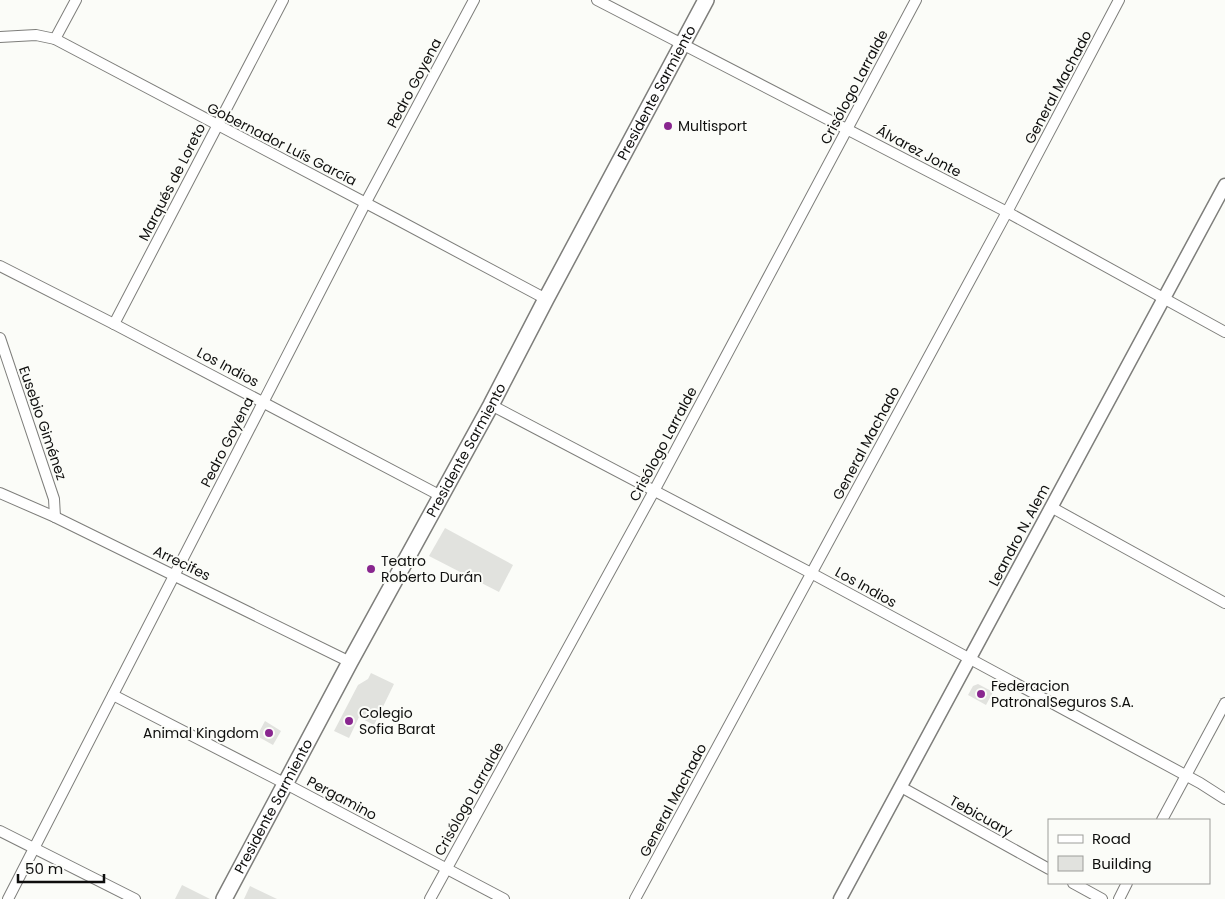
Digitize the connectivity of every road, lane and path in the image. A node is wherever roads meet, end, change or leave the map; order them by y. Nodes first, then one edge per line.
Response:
1 (76, 0) edge
2 (283, 0) edge
3 (474, 0) edge
4 (598, 0) edge
5 (706, 0) edge
6 (916, 0) edge
7 (1119, 0) edge
8 (0, 37) edge
9 (55, 39) junction
10 (683, 44) junction
11 (217, 126) junction
12 (847, 129) junction
13 (1225, 185) edge
14 (366, 202) junction
15 (1007, 212) junction
16 (0, 266) edge
17 (546, 298) junction
18 (1163, 299) junction
19 (114, 324) junction
20 (1225, 332) edge
21 (0, 338) edge
22 (264, 402) junction
23 (492, 405) junction
24 (654, 491) junction
25 (0, 493) edge
26 (441, 496) junction
27 (1051, 507) junction
28 (55, 517) junction
29 (811, 573) junction
30 (174, 575) junction
31 (1225, 603) edge
32 (970, 659) junction
33 (350, 662) junction
34 (113, 696) junction
35 (1225, 703) edge
36 (1186, 776) junction
37 (286, 784) junction
38 (901, 787) junction
39 (1225, 799) edge
40 (1163, 819) edge
41 (0, 831) edge
42 (35, 848) junction
43 (1048, 868) edge
44 (446, 869) junction
45 (1075, 884) edge
46 (1127, 884) edge
47 (8, 899) edge
48 (135, 899) edge
49 (224, 899) edge
50 (430, 899) edge
51 (504, 899) edge
52 (635, 899) edge
53 (840, 899) edge
54 (1102, 899) edge
55 (1118, 899) edge

1 - 9 street
2 - 11 street, Marqués de Loreto
3 - 14 street, Pedro Goyena
4 - 10 street, Álvarez Jonte
5 - 10 main road, Presidente Sarmiento
6 - 12 street, Crisólogo Larralde
7 - 15 street, General Machado
8 - 9 street, Gobernador Luís García
9 - 11 street, Gobernador Luís García
10 - 12 street, Álvarez Jonte
10 - 17 main road, Presidente Sarmiento
11 - 14 street, Gobernador Luís García
11 - 19 street, Marqués de Loreto
12 - 15 street, Álvarez Jonte
12 - 24 street, Crisólogo Larralde
13 - 18 street, Leandro N. Alem
14 - 17 street, Gobernador Luís García
14 - 22 street, Pedro Goyena
15 - 18 street, Álvarez Jonte
15 - 29 street, General Machado
16 - 19 street, Los Indios
17 - 23 main road, Presidente Sarmiento
18 - 20 street, Álvarez Jonte
18 - 27 street, Leandro N. Alem
19 - 22 street, Los Indios
21 - 28 street, Eusebio Giménez
22 - 26 street, Los Indios
22 - 30 street, Pedro Goyena
23 - 24 street, Los Indios
23 - 26 main road, Presidente Sarmiento
24 - 29 street, Los Indios
24 - 44 street, Crisólogo Larralde
25 - 28 street, Arrecifes
26 - 33 main road, Presidente Sarmiento
27 - 31 street
27 - 32 street, Leandro N. Alem
28 - 30 street, Arrecifes
29 - 32 street, Los Indios
29 - 52 street, General Machado
30 - 33 street, Arrecifes
30 - 34 street, Pedro Goyena
32 - 36 street, Los Indios
32 - 38 street, Leandro N. Alem
33 - 37 main road, Presidente Sarmiento
34 - 37 street, Pergamino
34 - 42 street, Pedro Goyena
35 - 36 street
36 - 39 street, Los Indios
36 - 40 street
37 - 44 street, Pergamino
37 - 49 main road, Presidente Sarmiento
38 - 43 street, Tebicuary
38 - 53 street, Leandro N. Alem
41 - 42 street
42 - 47 street, Pedro Goyena
42 - 48 street
44 - 50 street, Crisólogo Larralde
44 - 51 street, Pergamino
45 - 54 street
46 - 55 street

